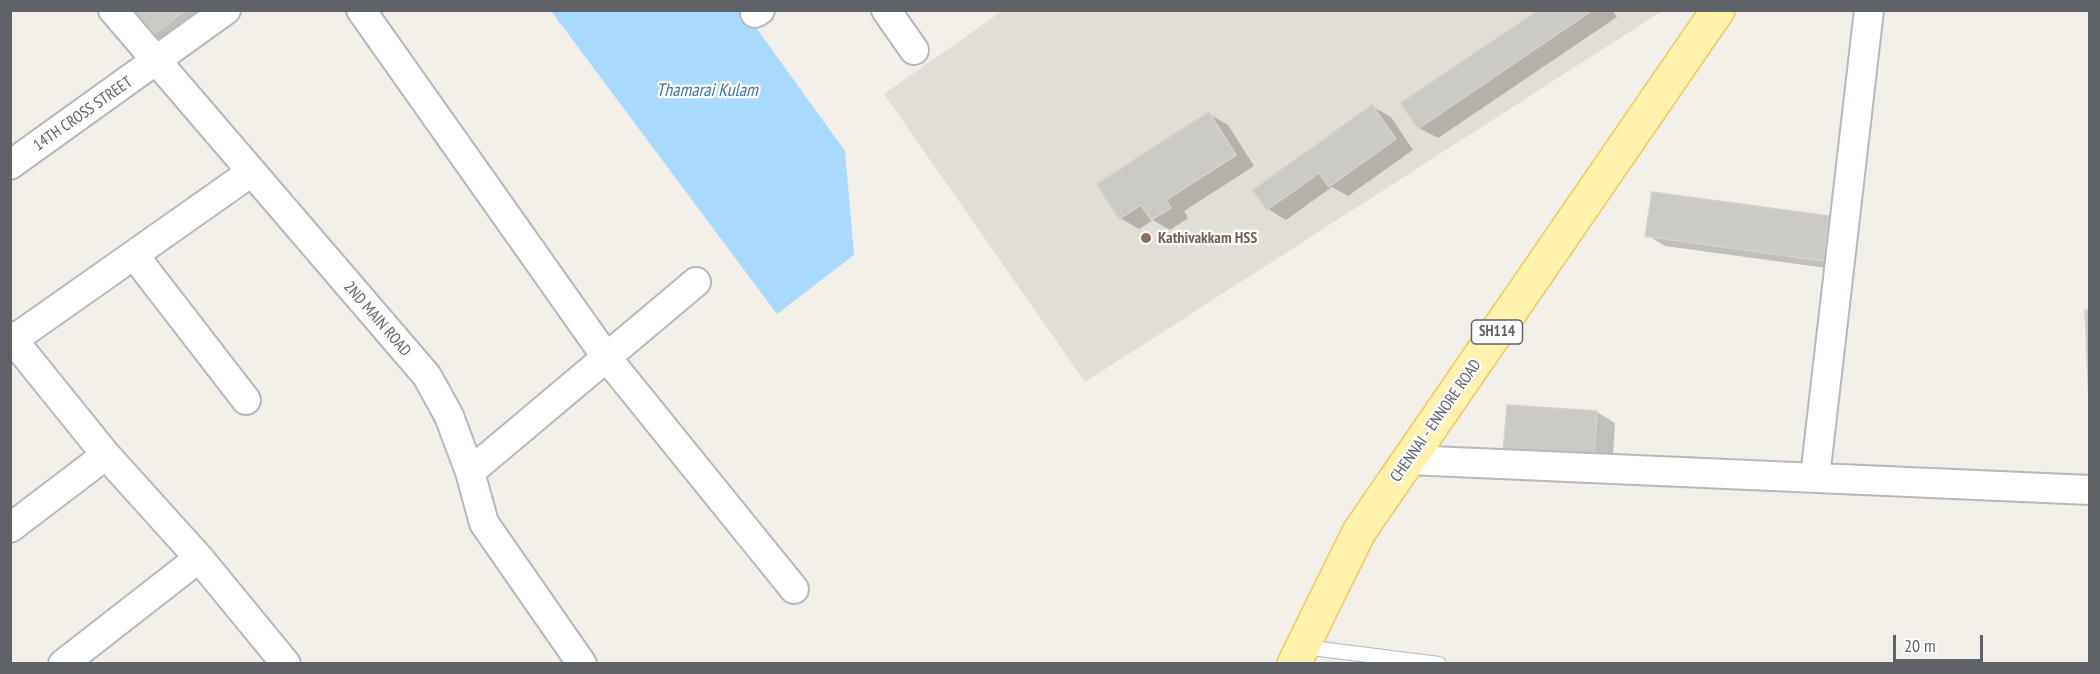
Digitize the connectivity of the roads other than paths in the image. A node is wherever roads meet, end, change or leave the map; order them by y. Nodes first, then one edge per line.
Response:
1 (113, 10) edge
2 (226, 10) edge
3 (361, 10) edge
4 (886, 10) edge
5 (1718, 10) edge
6 (1869, 10) edge
7 (914, 50) dead end
8 (155, 62) junction
9 (10, 165) edge
10 (250, 173) junction
11 (134, 255) junction
12 (696, 282) dead end
13 (11, 339) edge
14 (607, 358) junction
15 (246, 400) dead end
16 (106, 455) junction
17 (1409, 460) junction
18 (470, 472) junction
19 (1815, 477) junction
20 (2090, 490) edge
21 (10, 528) edge
22 (199, 558) junction
23 (794, 589) dead end
24 (1298, 655) edge
25 (63, 663) edge
26 (286, 663) edge
27 (582, 663) edge
28 (1439, 663) edge

1 - 8 street, 2ND MAIN ROAD
2 - 8 street, 14TH CROSS STREET
3 - 14 street
4 - 7 street
5 - 17 main road, CHENNAI - ENNORE ROAD / SH114
6 - 19 street
8 - 9 street, 14TH CROSS STREET
8 - 10 street, 2ND MAIN ROAD
10 - 11 street
10 - 18 street, 2ND MAIN ROAD
11 - 13 street
11 - 15 street
12 - 14 street
13 - 16 street
14 - 18 street
14 - 23 street
16 - 21 street
16 - 22 street
17 - 19 street
17 - 24 main road, CHENNAI - ENNORE ROAD / SH114
18 - 27 street, 2ND MAIN ROAD
19 - 20 street
22 - 25 street
22 - 26 street
24 - 28 lane

